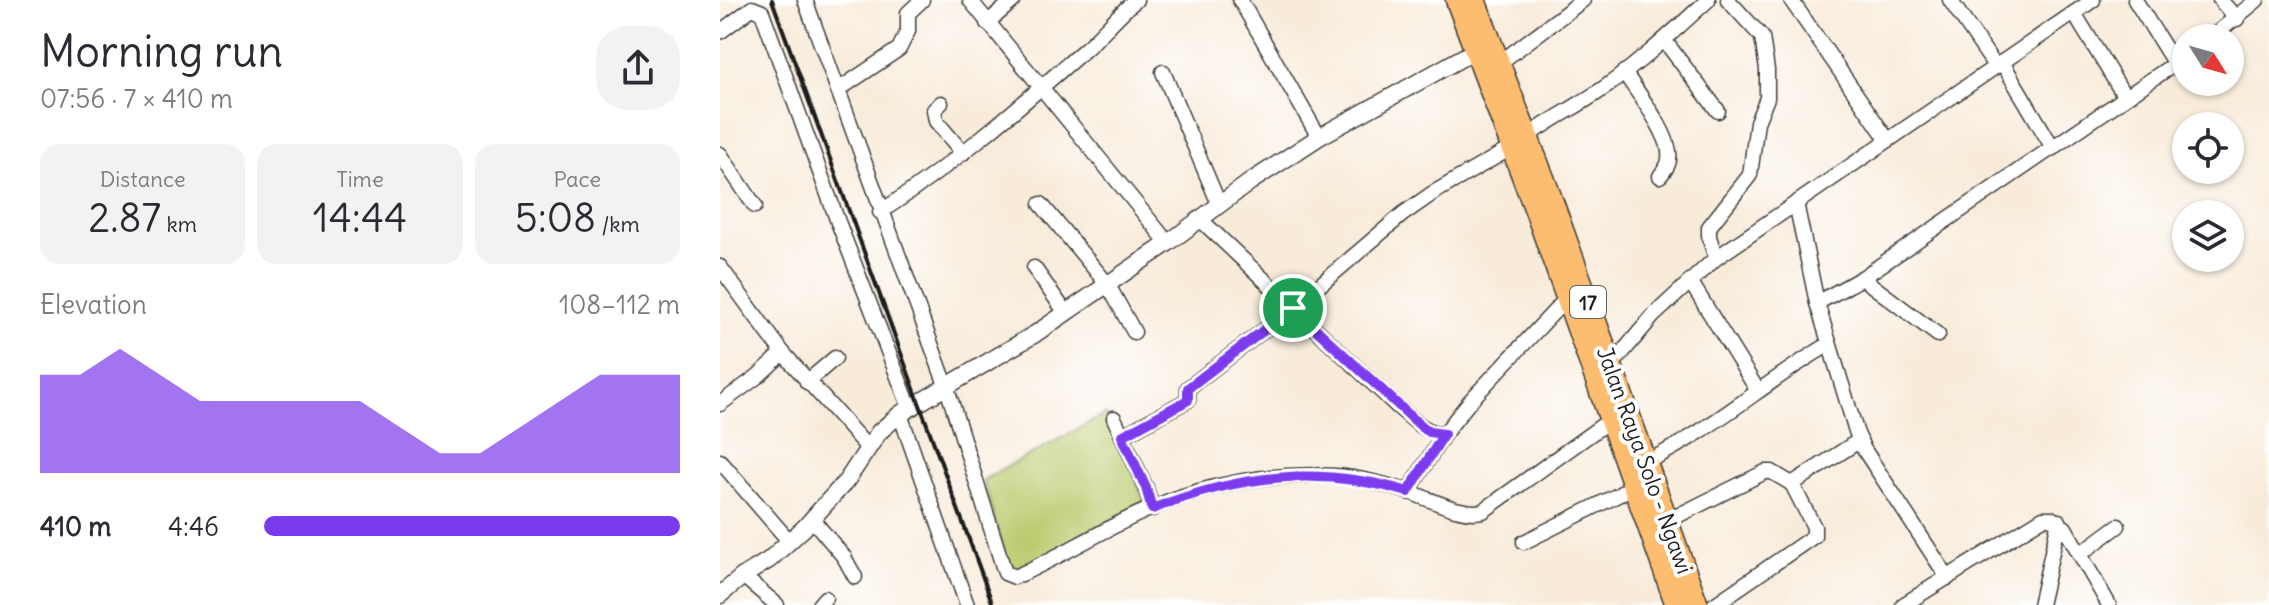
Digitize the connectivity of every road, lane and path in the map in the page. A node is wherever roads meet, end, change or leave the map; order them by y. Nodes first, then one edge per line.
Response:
1 (805, 0) edge
2 (922, 0) edge
3 (970, 0) edge
4 (1014, 0) edge
5 (1136, 0) edge
6 (1240, 0) edge
7 (1457, 0) edge
8 (1474, 0) edge
9 (1583, 0) edge
10 (1708, 0) edge
11 (1728, 0) edge
12 (1950, 0) edge
13 (2093, 0) edge
14 (2135, 0) edge
15 (2220, 0) edge
16 (2257, 0) edge
17 (1798, 2) edge
18 (2074, 13) junction
19 (2237, 19) junction
20 (987, 23) junction
21 (2230, 24) edge
22 (720, 32) edge
23 (1664, 40) junction
24 (1483, 46) junction
25 (2172, 48) edge
26 (1998, 64) junction
27 (2172, 66) edge
28 (1492, 69) junction
29 (1163, 72) dead end
30 (1624, 72) junction
31 (1040, 88) junction
32 (838, 90) junction
33 (2125, 97) junction
34 (941, 103) dead end
35 (1718, 111) dead end
36 (1319, 137) junction
37 (1887, 139) junction
38 (1520, 142) junction
39 (2053, 148) junction
40 (963, 153) junction
41 (720, 154) edge
42 (1660, 176) dead end
43 (1796, 203) junction
44 (1041, 204) dead end
45 (1219, 204) junction
46 (755, 206) dead end
47 (880, 212) junction
48 (1200, 219) junction
49 (1168, 243) junction
50 (1716, 258) junction
51 (1034, 268) dead end
52 (721, 271) edge
53 (1862, 278) junction
54 (1690, 281) junction
55 (1108, 285) junction
56 (1566, 299) junction
57 (1817, 303) junction
58 (1293, 308) junction
59 (1066, 313) junction
60 (1134, 332) dead end
61 (1938, 335) dead end
62 (1828, 345) junction
63 (783, 353) junction
64 (835, 358) dead end
65 (1611, 366) junction
66 (807, 382) junction
67 (946, 385) junction
68 (1758, 391) junction
69 (720, 404) edge
70 (905, 411) junction
71 (1114, 418) dead end
72 (1610, 420) junction
73 (1444, 434) junction
74 (1122, 436) junction
75 (1860, 440) junction
76 (867, 447) junction
77 (720, 461) edge
78 (1646, 462) junction
79 (1792, 484) junction
80 (1633, 485) junction
81 (1408, 492) junction
82 (1152, 509) junction
83 (812, 519) junction
84 (1667, 521) junction
85 (2059, 521) junction
86 (2118, 526) dead end
87 (790, 542) junction
88 (1524, 542) dead end
89 (2080, 554) junction
90 (743, 576) junction
91 (855, 577) dead end
92 (1948, 578) junction
93 (720, 595) edge
94 (962, 602) edge
95 (777, 605) edge
96 (1677, 605) edge
97 (1697, 605) edge
98 (1714, 605) edge
99 (1903, 605) edge
100 (2040, 605) edge
101 (2109, 605) edge

1 - 32 street
2 - 32 street
3 - 20 street
4 - 20 street
5 - 31 street
6 - 36 street
7 - 24 highway, Jalan Raya Solo - Ngawi / 17
8 - 24 highway, Jalan Raya Solo - Ngawi / 17
9 - 28 street
10 - 23 street
11 - 50 street
12 - 26 street
13 - 18 street
14 - 25 street
15 - 19 street
16 - 19 street
17 - 37 street
18 - 26 street
18 - 33 street
19 - 21 street
20 - 31 street
22 - 70 street
23 - 30 street
23 - 35 street
24 - 28 highway, Jalan Raya Solo - Ngawi / 17
24 - 36 street
26 - 37 street
26 - 39 street
27 - 33 street
28 - 38 highway, Jalan Raya Solo - Ngawi / 17
29 - 45 street
30 - 38 street
30 - 42 street
31 - 40 street
31 - 49 street
32 - 47 street
33 - 39 street
34 - 40 street
36 - 45 street
37 - 43 street
38 - 56 highway, Jalan Raya Solo - Ngawi / 17
38 - 58 street
38 - 65 highway, Jalan Raya Solo - Ngawi / 17
39 - 53 street
40 - 47 street
41 - 46 street
43 - 50 street
43 - 57 street
44 - 55 street
45 - 48 street
47 - 67 street
48 - 49 street
48 - 58 street
49 - 55 street
50 - 54 street
51 - 59 street
52 - 63 street
53 - 57 street
53 - 61 street
54 - 65 street
54 - 68 street
55 - 59 street
55 - 60 street
56 - 72 highway, Jalan Raya Solo - Ngawi / 17
56 - 73 street
57 - 62 street
58 - 73 street
58 - 74 street
59 - 67 street
62 - 68 street
62 - 75 street
63 - 66 street
63 - 69 street
64 - 66 street
65 - 78 highway, Jalan Raya Solo - Ngawi / 17
66 - 76 street
67 - 70 street
67 - 82 street
68 - 78 street
70 - 76 street
70 - 94 street
71 - 74 street
72 - 80 highway, Jalan Raya Solo - Ngawi / 17
72 - 81 street
73 - 81 street
74 - 82 street
75 - 79 street
75 - 92 street
76 - 83 street
77 - 87 street
78 - 84 highway, Jalan Raya Solo - Ngawi / 17
79 - 84 street
79 - 98 street
80 - 88 street
80 - 96 highway, Jalan Raya Solo - Ngawi / 17
81 - 82 street
83 - 87 street
83 - 91 street
84 - 97 highway, Jalan Raya Solo - Ngawi / 17
85 - 89 street
85 - 92 street
85 - 100 street
86 - 89 street
87 - 90 street
89 - 101 street
90 - 93 street
90 - 95 street
92 - 99 street

